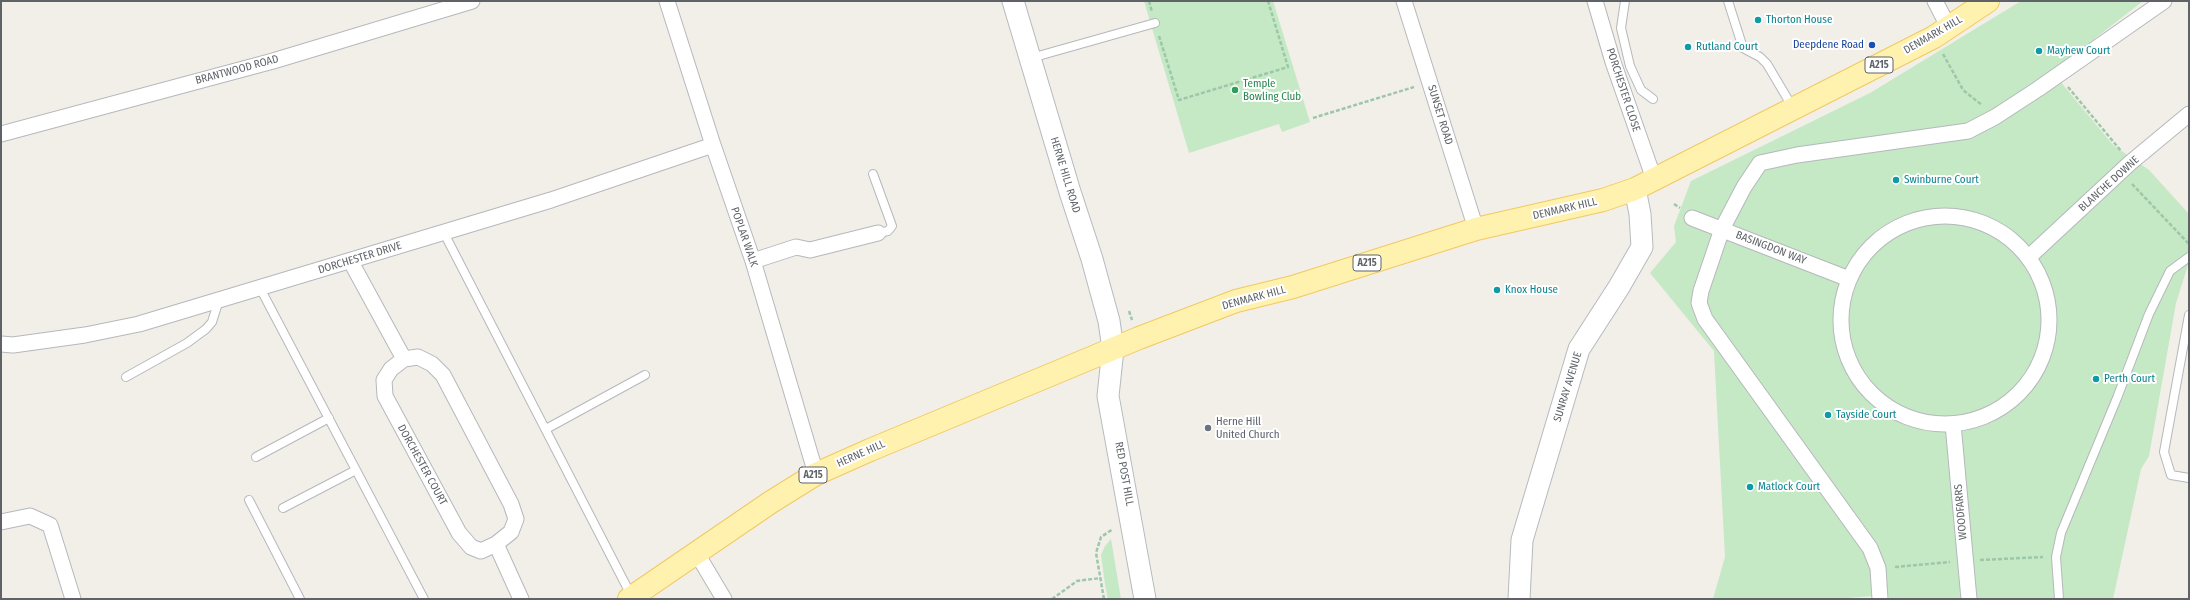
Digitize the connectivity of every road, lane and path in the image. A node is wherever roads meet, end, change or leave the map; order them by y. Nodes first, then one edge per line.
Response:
1 (472, 1) edge
2 (667, 1) edge
3 (1013, 1) edge
4 (1149, 1) edge
5 (1268, 1) edge
6 (1404, 1) edge
7 (1595, 1) edge
8 (1625, 1) edge
9 (1728, 1) edge
10 (1935, 1) edge
11 (1988, 1) edge
12 (2164, 1) edge
13 (1155, 23) junction
14 (1949, 28) junction
15 (1943, 54) dead end
16 (1030, 58) junction
17 (2057, 75) junction
18 (1429, 82) junction
19 (1653, 99) dead end
20 (1794, 109) junction
21 (2189, 114) edge
22 (1995, 117) junction
23 (1313, 118) dead end
24 (1, 134) edge
25 (713, 145) junction
26 (2126, 167) junction
27 (873, 174) dead end
28 (1654, 178) junction
29 (1635, 189) junction
30 (1692, 218) dead end
31 (1476, 229) junction
32 (1722, 229) junction
33 (444, 233) junction
34 (878, 233) joint
35 (2189, 244) edge
36 (2030, 256) junction
37 (2189, 258) edge
38 (753, 261) junction
39 (351, 262) junction
40 (1849, 279) junction
41 (260, 288) junction
42 (219, 300) junction
43 (1129, 312) dead end
44 (2189, 316) edge
45 (1132, 320) dead end
46 (1, 344) edge
47 (1114, 349) junction
48 (404, 359) junction
49 (645, 375) dead end
50 (126, 377) dead end
51 (329, 418) junction
52 (1953, 424) junction
53 (546, 429) junction
54 (256, 457) dead end
55 (356, 470) junction
56 (816, 474) junction
57 (2189, 478) edge
58 (249, 500) dead end
59 (282, 508) dead end
60 (1131, 516) junction
61 (1, 522) edge
62 (496, 544) junction
63 (696, 552) junction
64 (1101, 578) junction
65 (525, 598) edge
66 (631, 598) edge
67 (74, 599) edge
68 (300, 599) edge
69 (424, 599) edge
70 (724, 599) edge
71 (1052, 599) edge
72 (1104, 599) edge
73 (1145, 599) edge
74 (1519, 599) edge
75 (1880, 599) edge
76 (1969, 599) edge
77 (2059, 599) edge

1 - 24 street, BRANTWOOD ROAD
2 - 25 street, POPLAR WALK
3 - 16 street, HERNE HILL ROAD
4 - 13 path
5 - 13 path
6 - 18 street, SUNSET ROAD
7 - 28 street, PORCHESTER CLOSE
8 - 19 lane
9 - 20 lane
10 - 14 street
11 - 14 main road, DENMARK HILL / A215
12 - 17 street
13 - 16 lane
14 - 20 main road, DENMARK HILL / A215
15 - 22 path
16 - 47 street, HERNE HILL ROAD
17 - 22 street
17 - 26 path
18 - 23 path
18 - 31 street, SUNSET ROAD
20 - 28 main road, DENMARK HILL / A215
21 - 26 street, BLANCHE DOWNE
22 - 32 street
25 - 33 street, DORCHESTER DRIVE
25 - 38 street, POPLAR WALK
26 - 35 path
26 - 36 street, BLANCHE DOWNE
27 - 34 lane
28 - 29 main road, DENMARK HILL / A215
29 - 31 main road, DENMARK HILL / A215
29 - 74 street, SUNRAY AVENUE
30 - 32 street, BASINGDON WAY
31 - 47 main road, DENMARK HILL / A215
32 - 40 street, BASINGDON WAY
32 - 75 street
33 - 39 street, DORCHESTER DRIVE
33 - 53 lane
34 - 38 street
36 - 40 street
36 - 52 street
37 - 77 lane
38 - 56 street, POPLAR WALK
39 - 41 street, DORCHESTER DRIVE
39 - 48 street
40 - 52 street
41 - 42 street, DORCHESTER DRIVE
41 - 51 lane
42 - 46 street, DORCHESTER DRIVE
42 - 50 lane
43 - 45 path
44 - 57 lane
47 - 56 main road, HERNE HILL / A215
47 - 60 street, RED POST HILL
48 - 62 street, DORCHESTER COURT
48 - 62 street, DORCHESTER COURT
49 - 53 lane
51 - 54 lane
51 - 55 lane
52 - 76 street, WOODFARRS
53 - 66 lane
55 - 59 lane
55 - 69 lane
56 - 63 main road, HERNE HILL / A215
58 - 68 lane
60 - 64 path
60 - 73 street, RED POST HILL
61 - 67 street
62 - 65 street
63 - 66 main road, HERNE HILL / A215
63 - 70 street
64 - 71 path
64 - 72 path

